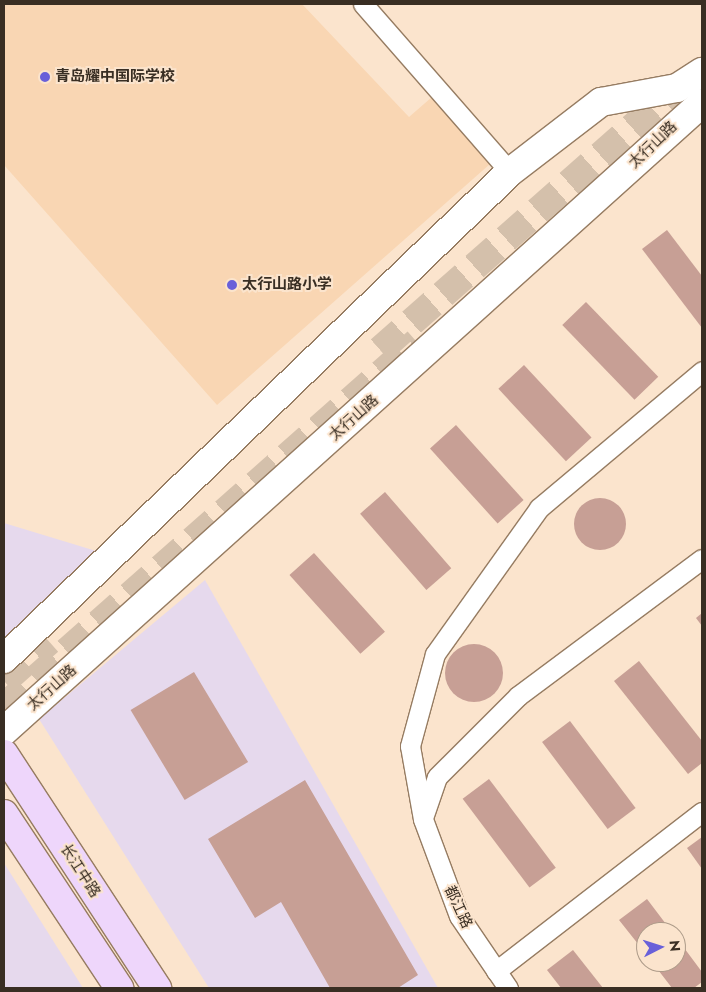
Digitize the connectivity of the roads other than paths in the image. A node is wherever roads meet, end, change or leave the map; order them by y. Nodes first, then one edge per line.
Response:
1 (363, 4) edge
2 (702, 72) edge
3 (702, 103) edge
4 (510, 172) junction
5 (702, 371) edge
6 (702, 559) edge
7 (4, 659) edge
8 (4, 731) edge
9 (4, 754) edge
10 (702, 812) edge
11 (4, 814) edge
12 (423, 819) junction
13 (496, 971) junction
14 (119, 988) edge
15 (157, 988) edge
16 (508, 988) edge

1 - 4 street
2 - 4 main road
3 - 8 main road, 太行山路
4 - 7 main road
5 - 12 street, 都江路
6 - 12 street
9 - 15 main road, 长江中路
10 - 13 street
11 - 14 main road
12 - 13 street, 都江路
13 - 16 street, 都江路

